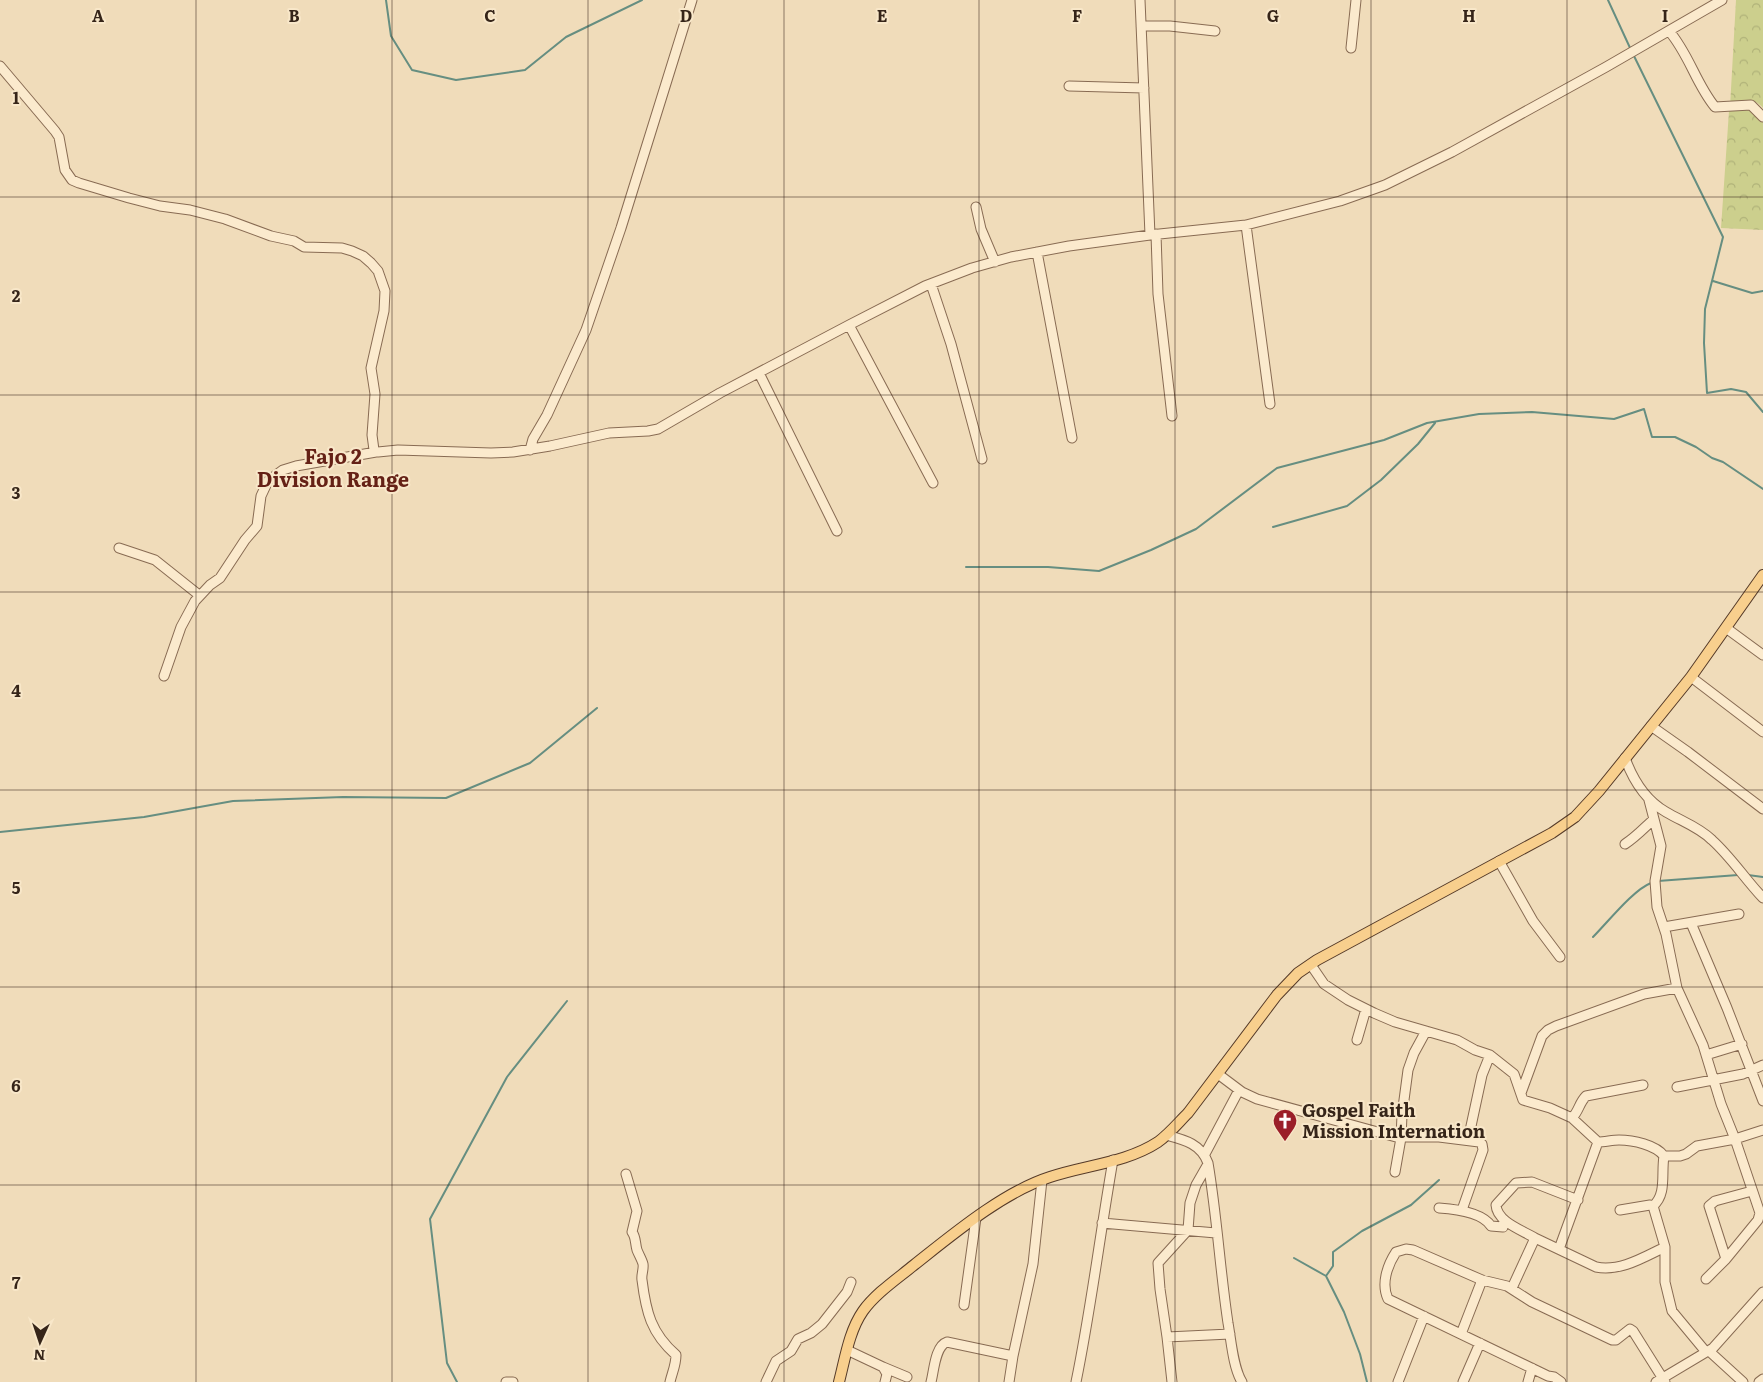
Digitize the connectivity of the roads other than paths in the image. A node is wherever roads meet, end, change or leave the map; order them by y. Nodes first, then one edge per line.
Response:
1 (692, 0) edge
2 (1140, 0) edge
3 (1356, 0) edge
4 (1722, 0) edge
5 (1141, 26) junction
6 (1215, 31) dead end
7 (1669, 31) junction
8 (1351, 48) dead end
9 (0, 66) edge
10 (1069, 86) dead end
11 (1144, 88) junction
12 (1763, 117) edge
13 (976, 207) dead end
14 (1246, 225) junction
15 (1153, 235) junction
16 (1037, 252) junction
17 (995, 262) junction
18 (931, 284) junction
19 (849, 325) junction
20 (759, 373) junction
21 (1270, 404) dead end
22 (1172, 416) dead end
23 (1072, 438) dead end
24 (530, 450) junction
25 (376, 452) junction
26 (982, 459) dead end
27 (933, 483) dead end
28 (837, 531) dead end
29 (119, 548) dead end
30 (1763, 576) edge
31 (199, 596) junction
32 (1726, 628) junction
33 (1763, 655) edge
34 (164, 676) dead end
35 (1691, 677) junction
36 (1651, 726) junction
37 (1763, 732) edge
38 (1625, 758) junction
39 (1649, 800) junction
40 (1763, 809) edge
41 (1654, 819) junction
42 (1625, 844) dead end
43 (1499, 861) junction
44 (1763, 898) edge
45 (1739, 914) dead end
46 (1691, 923) junction
47 (1664, 927) junction
48 (1560, 957) dead end
49 (1311, 965) junction
50 (1677, 988) junction
51 (1366, 1009) junction
52 (1426, 1031) junction
53 (1357, 1040) dead end
54 (1742, 1044) junction
55 (1490, 1055) junction
56 (1706, 1056) junction
57 (1763, 1065) edge
58 (1752, 1070) junction
59 (1218, 1074) junction
60 (1713, 1080) junction
61 (1643, 1084) dead end
62 (1677, 1087) dead end
63 (1239, 1090) junction
64 (1521, 1093) junction
65 (1763, 1101) edge
66 (1572, 1118) junction
67 (1763, 1130) edge
68 (1166, 1135) junction
69 (1401, 1138) junction
70 (1735, 1139) junction
71 (1468, 1140) junction
72 (1598, 1142) junction
73 (1664, 1156) junction
74 (1206, 1159) junction
75 (1113, 1160) junction
76 (1395, 1172) dead end
77 (626, 1174) dead end
78 (1042, 1180) junction
79 (1752, 1191) junction
80 (1578, 1200) junction
81 (1653, 1206) junction
82 (1439, 1208) dead end
83 (1462, 1210) junction
84 (1620, 1210) dead end
85 (976, 1218) junction
86 (1504, 1220) junction
87 (1102, 1223) junction
88 (1188, 1230) junction
89 (1216, 1233) junction
90 (1534, 1238) junction
91 (1665, 1247) junction
92 (1559, 1249) junction
93 (1726, 1259) junction
94 (1706, 1279) dead end
95 (1482, 1280) junction
96 (851, 1282) dead end
97 (1512, 1288) junction
98 (1763, 1292) edge
99 (964, 1305) dead end
100 (1424, 1316) junction
101 (1230, 1334) junction
102 (1461, 1334) junction
103 (1167, 1337) junction
104 (1480, 1343) junction
105 (847, 1350) junction
106 (1708, 1351) junction
107 (1013, 1356) junction
108 (883, 1367) junction
109 (1532, 1368) junction
110 (907, 1377) dead end
111 (1763, 1379) edge
112 (1661, 1381) edge
113 (506, 1382) edge
114 (513, 1382) edge
115 (670, 1382) edge
116 (766, 1382) edge
117 (839, 1382) edge
118 (885, 1382) edge
119 (931, 1382) edge
120 (1009, 1382) edge
121 (1076, 1382) edge
122 (1172, 1382) edge
123 (1242, 1382) edge
124 (1398, 1382) edge
125 (1463, 1382) edge
126 (1528, 1382) edge
127 (1561, 1382) edge
128 (1743, 1382) edge
129 (1759, 1382) edge

1 - 24 street
2 - 5 street
3 - 8 street
4 - 7 street
5 - 6 street
5 - 11 street
7 - 12 street
7 - 14 street
9 - 25 street
10 - 11 street
11 - 15 street
13 - 17 street
14 - 15 street
14 - 21 street
15 - 16 street
15 - 22 street
16 - 17 street
16 - 23 street
17 - 18 street
18 - 19 street
18 - 26 street
19 - 20 street
19 - 27 street
20 - 24 street
20 - 28 street
24 - 25 street
25 - 31 street
29 - 31 street
30 - 32 main road
31 - 34 street
32 - 33 street
32 - 35 main road
35 - 36 main road
35 - 37 street
36 - 38 main road
36 - 40 street
38 - 39 street
38 - 43 main road
39 - 41 street
39 - 44 street
41 - 42 street
41 - 47 street
43 - 48 street
43 - 49 main road
45 - 46 street
46 - 47 street
46 - 54 street
47 - 50 street
49 - 51 street
49 - 59 main road
50 - 56 street
50 - 64 street
51 - 52 street
51 - 53 street
52 - 55 street
52 - 69 street
54 - 56 street
54 - 58 street
55 - 64 street
55 - 71 street
56 - 60 street
57 - 58 street
58 - 60 street
58 - 65 street
59 - 63 street
59 - 68 main road
60 - 62 street
60 - 70 street
61 - 66 street
63 - 69 street
63 - 74 street
64 - 66 street
66 - 72 street
67 - 70 street
68 - 74 street
68 - 75 main road
69 - 71 street
69 - 76 street
70 - 73 street
70 - 79 street
71 - 83 street
72 - 73 street
72 - 80 street
73 - 81 street
74 - 88 street
74 - 89 street
75 - 78 main road
75 - 87 street
77 - 115 street
78 - 85 main road
78 - 107 street
79 - 93 street
79 - 93 street
80 - 86 street
80 - 92 street
81 - 84 street
81 - 91 street
82 - 83 street
83 - 86 street
85 - 99 street
85 - 105 main road
86 - 90 street
87 - 88 street
87 - 121 street
88 - 89 street
88 - 103 street
89 - 101 street
90 - 92 street
90 - 97 street
91 - 92 street
91 - 106 street
93 - 94 street
95 - 97 street
95 - 100 street
95 - 102 street
96 - 116 street
97 - 112 street
98 - 106 street
100 - 102 street
100 - 124 street
101 - 103 street
101 - 123 street
102 - 104 street
103 - 122 street
104 - 109 street
104 - 125 street
105 - 108 street
105 - 117 main road
106 - 112 street
106 - 128 street
107 - 119 street
107 - 120 street
108 - 110 street
108 - 118 street
109 - 126 street
109 - 127 street
111 - 129 street
113 - 114 street

